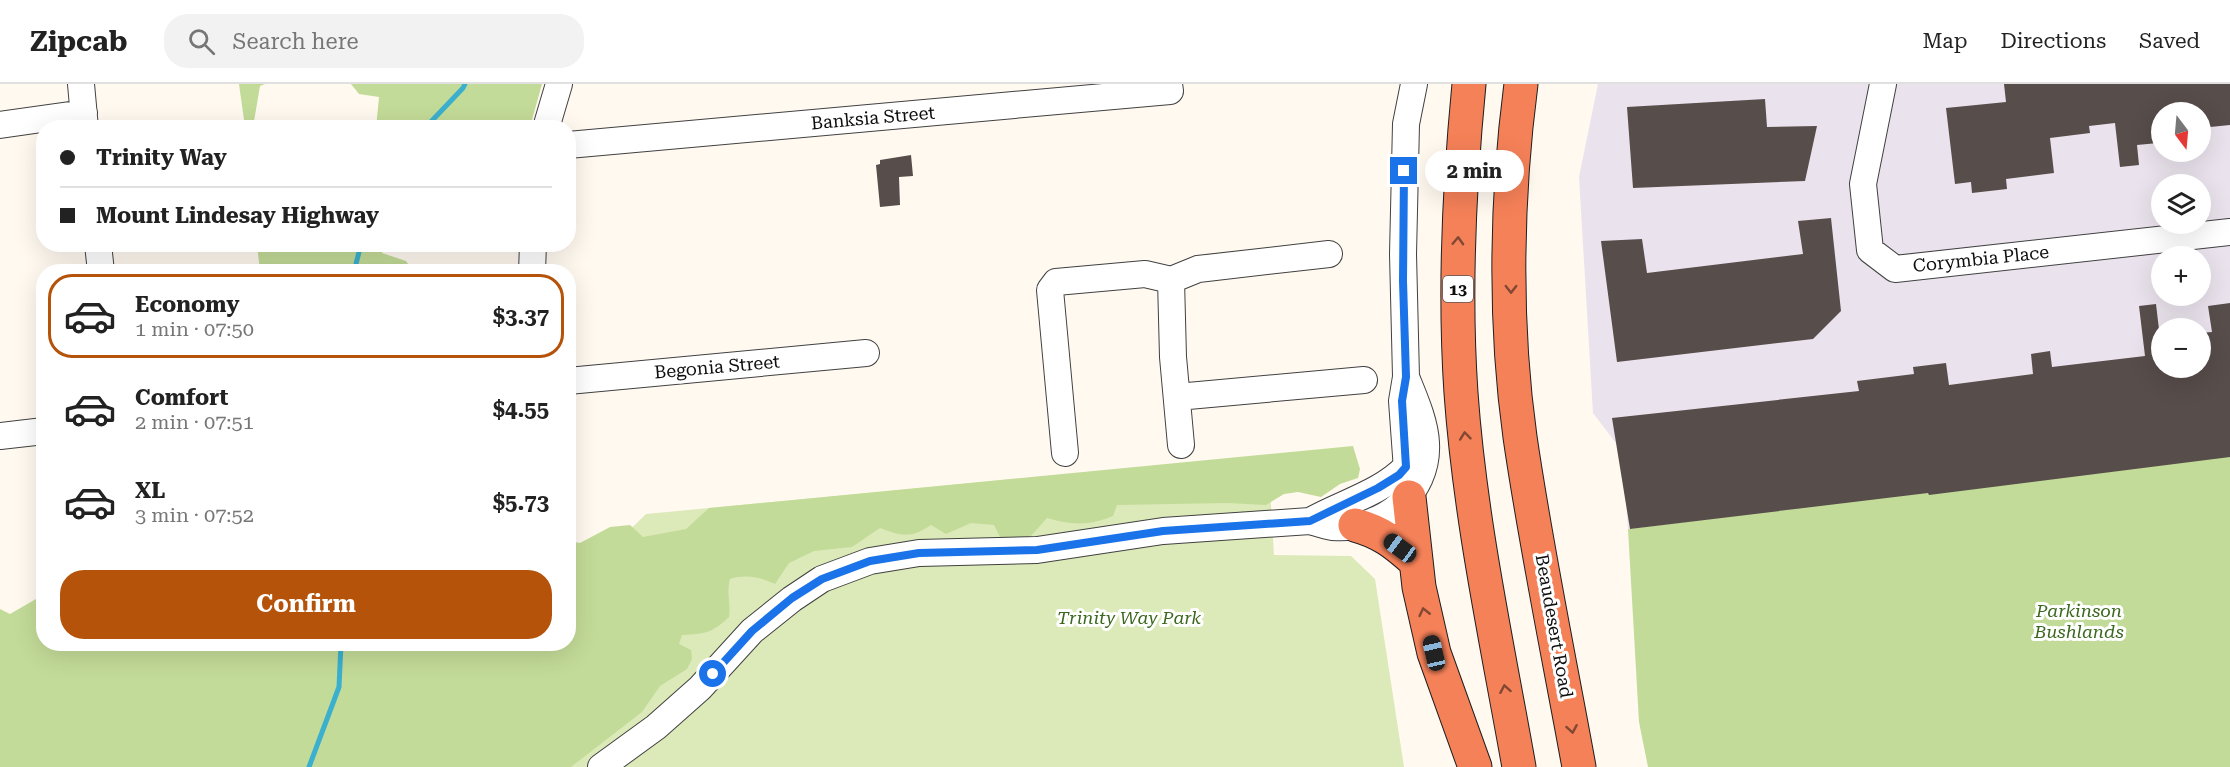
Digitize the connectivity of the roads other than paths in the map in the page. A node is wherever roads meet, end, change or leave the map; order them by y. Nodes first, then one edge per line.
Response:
1 (81, 84) edge
2 (559, 84) edge
3 (1169, 84) edge
4 (1414, 84) edge
5 (1469, 84) edge
6 (1521, 84) edge
7 (1883, 84) edge
8 (85, 120) edge
9 (548, 120) edge
10 (36, 123) edge
11 (0, 125) edge
12 (576, 145) edge
13 (2230, 232) edge
14 (1329, 254) dead end
15 (1171, 280) junction
16 (866, 353) dead end
17 (576, 380) edge
18 (1364, 380) dead end
19 (1177, 397) junction
20 (36, 432) edge
21 (0, 435) edge
22 (1181, 445) dead end
23 (1065, 453) dead end
24 (1408, 482) junction
25 (1310, 521) junction
26 (1355, 525) junction
27 (1415, 561) junction
28 (601, 767) edge
29 (1475, 767) edge
30 (1519, 767) edge
31 (1579, 767) edge

1 - 8 street
2 - 9 street
3 - 12 street, Banksia Street
4 - 24 street
30 -> 5 highway, 13
6 -> 31 highway, Beaudesert Road
7 - 13 street, Corymbia Place
10 - 11 street
14 - 15 street
15 - 19 street
15 - 23 street
16 - 17 street, Begonia Street
18 - 19 street
19 - 22 street
20 - 21 street
24 - 25 street
24 - 26 street
24 - 27 highway
25 - 26 street
25 - 28 street
26 - 27 highway
29 -> 27 highway

